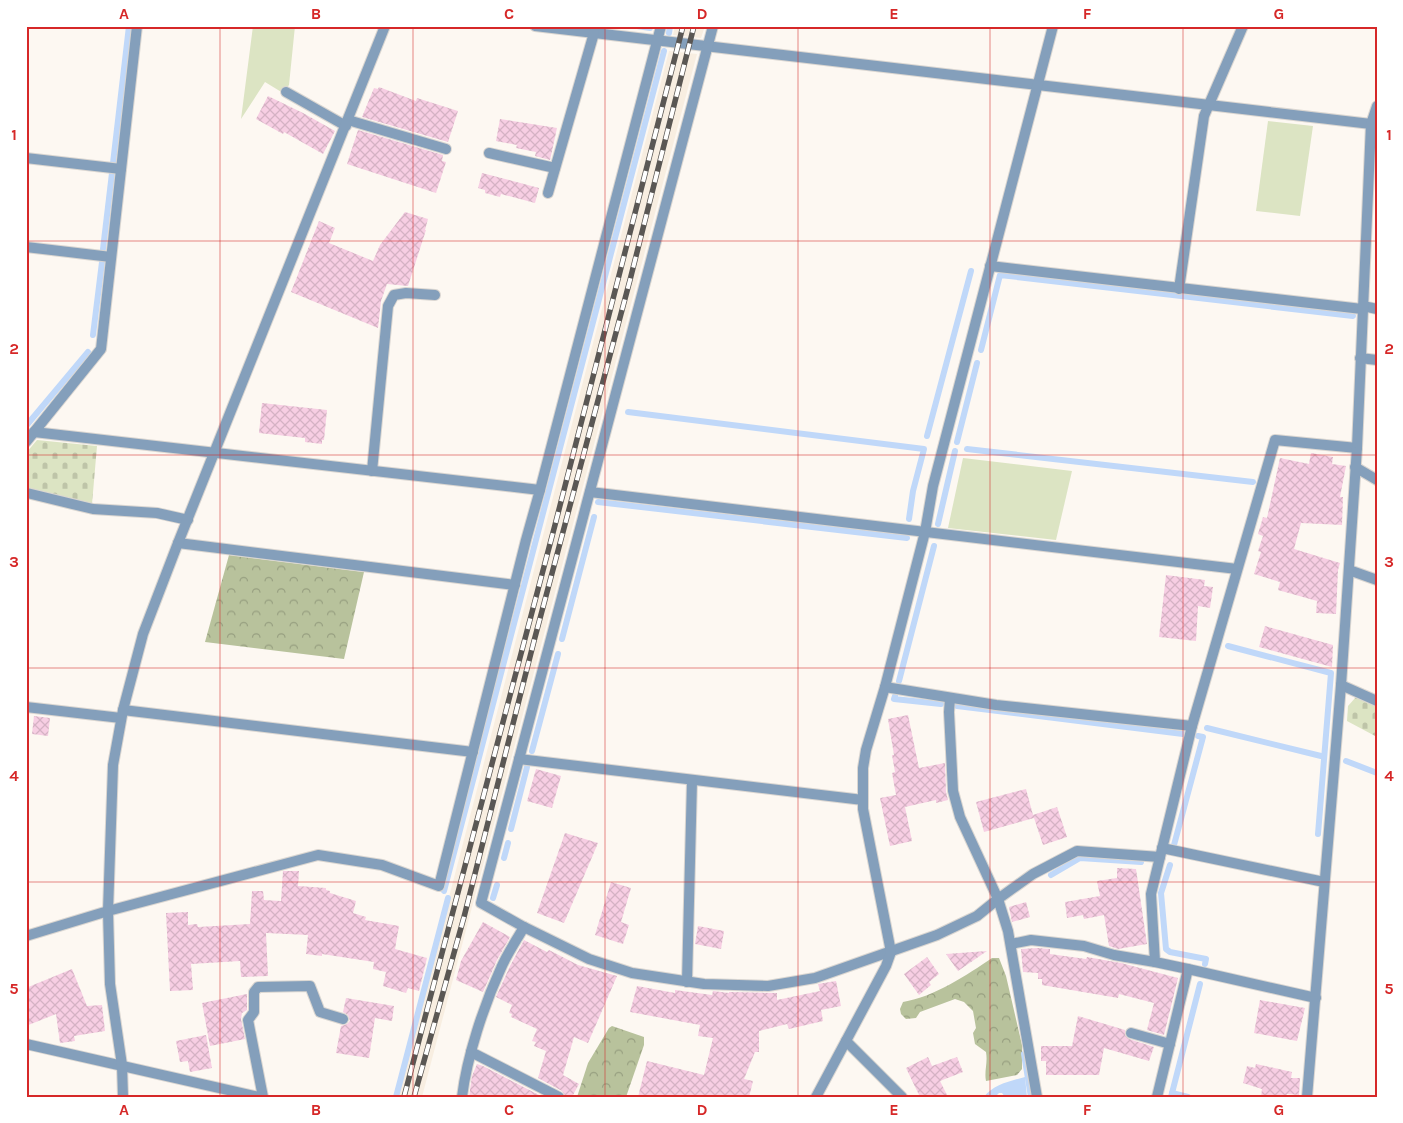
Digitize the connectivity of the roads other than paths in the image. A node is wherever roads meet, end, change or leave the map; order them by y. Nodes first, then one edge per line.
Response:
1 (137, 26) edge
2 (385, 26) edge
3 (535, 26) edge
4 (661, 26) edge
5 (713, 26) edge
6 (1053, 26) edge
7 (1243, 26) edge
8 (594, 33) junction
9 (657, 40) junction
10 (708, 46) junction
11 (1037, 84) junction
12 (286, 92) dead end
13 (1208, 104) junction
14 (1377, 106) edge
15 (347, 123) junction
16 (1371, 124) junction
17 (446, 149) dead end
18 (489, 153) dead end
19 (26, 158) edge
20 (555, 168) junction
21 (121, 169) junction
22 (548, 193) dead end
23 (26, 247) edge
24 (111, 257) junction
25 (990, 266) junction
26 (1179, 289) junction
27 (435, 295) dead end
28 (1362, 308) junction
29 (1377, 309) edge
30 (1360, 358) junction
31 (1377, 360) edge
32 (34, 432) junction
33 (26, 442) edge
34 (1357, 448) junction
35 (215, 453) junction
36 (1355, 467) junction
37 (372, 471) junction
38 (1377, 480) edge
39 (540, 490) junction
40 (590, 492) junction
41 (27, 493) edge
42 (188, 520) junction
43 (925, 532) junction
44 (178, 543) junction
45 (1237, 569) junction
46 (1348, 570) junction
47 (1377, 580) edge
48 (515, 585) junction
49 (1342, 685) junction
50 (885, 687) junction
51 (950, 698) junction
52 (1377, 701) edge
53 (26, 707) edge
54 (122, 714) junction
55 (1192, 726) junction
56 (473, 752) junction
57 (519, 759) junction
58 (692, 780) junction
59 (863, 800) junction
60 (1161, 852) junction
61 (1324, 882) junction
62 (998, 899) junction
63 (108, 911) junction
64 (524, 928) junction
65 (26, 936) edge
66 (1010, 944) junction
67 (891, 952) junction
68 (1155, 962) junction
69 (1188, 969) junction
70 (687, 982) junction
71 (1316, 998) junction
72 (343, 1019) dead end
73 (1131, 1033) dead end
74 (846, 1041) junction
75 (26, 1044) edge
76 (1170, 1044) junction
77 (472, 1052) junction
78 (122, 1065) junction
79 (123, 1097) edge
80 (259, 1097) edge
81 (263, 1097) edge
82 (462, 1097) edge
83 (559, 1097) edge
84 (816, 1097) edge
85 (902, 1097) edge
86 (1038, 1097) edge
87 (1157, 1097) edge
88 (1307, 1097) edge

1 - 21 street
2 - 15 street
3 - 8 street
4 - 9 street
5 - 10 street
6 - 11 street
7 - 13 street
8 - 9 street
8 - 20 street
9 - 10 street
9 - 39 street
10 - 11 street
10 - 40 street
11 - 13 street
11 - 25 street
12 - 15 street
13 - 16 street
13 - 26 street
14 - 16 street
15 - 17 street
15 - 35 street
16 - 28 street
18 - 20 street
19 - 21 street
20 - 22 street
21 - 24 street
23 - 24 street
24 - 32 street
25 - 26 street
25 - 43 street
26 - 28 street
27 - 37 street
28 - 29 street
28 - 30 street
30 - 31 street
30 - 34 street
32 - 33 street
32 - 35 street
34 - 36 street
34 - 45 street
35 - 37 street
35 - 42 street
36 - 38 street
36 - 46 street
37 - 39 street
39 - 48 street
40 - 43 street
40 - 57 street
41 - 42 street
42 - 44 street
43 - 45 street
43 - 50 street
44 - 48 street
44 - 54 street
45 - 55 street
46 - 47 street
46 - 49 street
48 - 56 street
49 - 52 street
49 - 61 street
50 - 51 street
50 - 59 street
51 - 55 street
51 - 62 street
53 - 54 street
54 - 56 street
54 - 63 street
55 - 60 street
56 - 63 street
57 - 58 street
57 - 64 street
58 - 59 street
58 - 70 street
59 - 67 street
60 - 61 street
60 - 62 street
60 - 68 street
61 - 71 street
62 - 66 street
62 - 67 street
63 - 65 street
63 - 78 street
64 - 70 street
64 - 77 street
66 - 68 street
66 - 86 street
67 - 70 street
67 - 74 street
68 - 69 street
69 - 71 street
69 - 76 street
71 - 88 street
72 - 81 street
73 - 76 street
74 - 84 street
74 - 85 street
75 - 78 street
76 - 87 street
77 - 82 street
77 - 83 street
78 - 79 street
78 - 80 street

